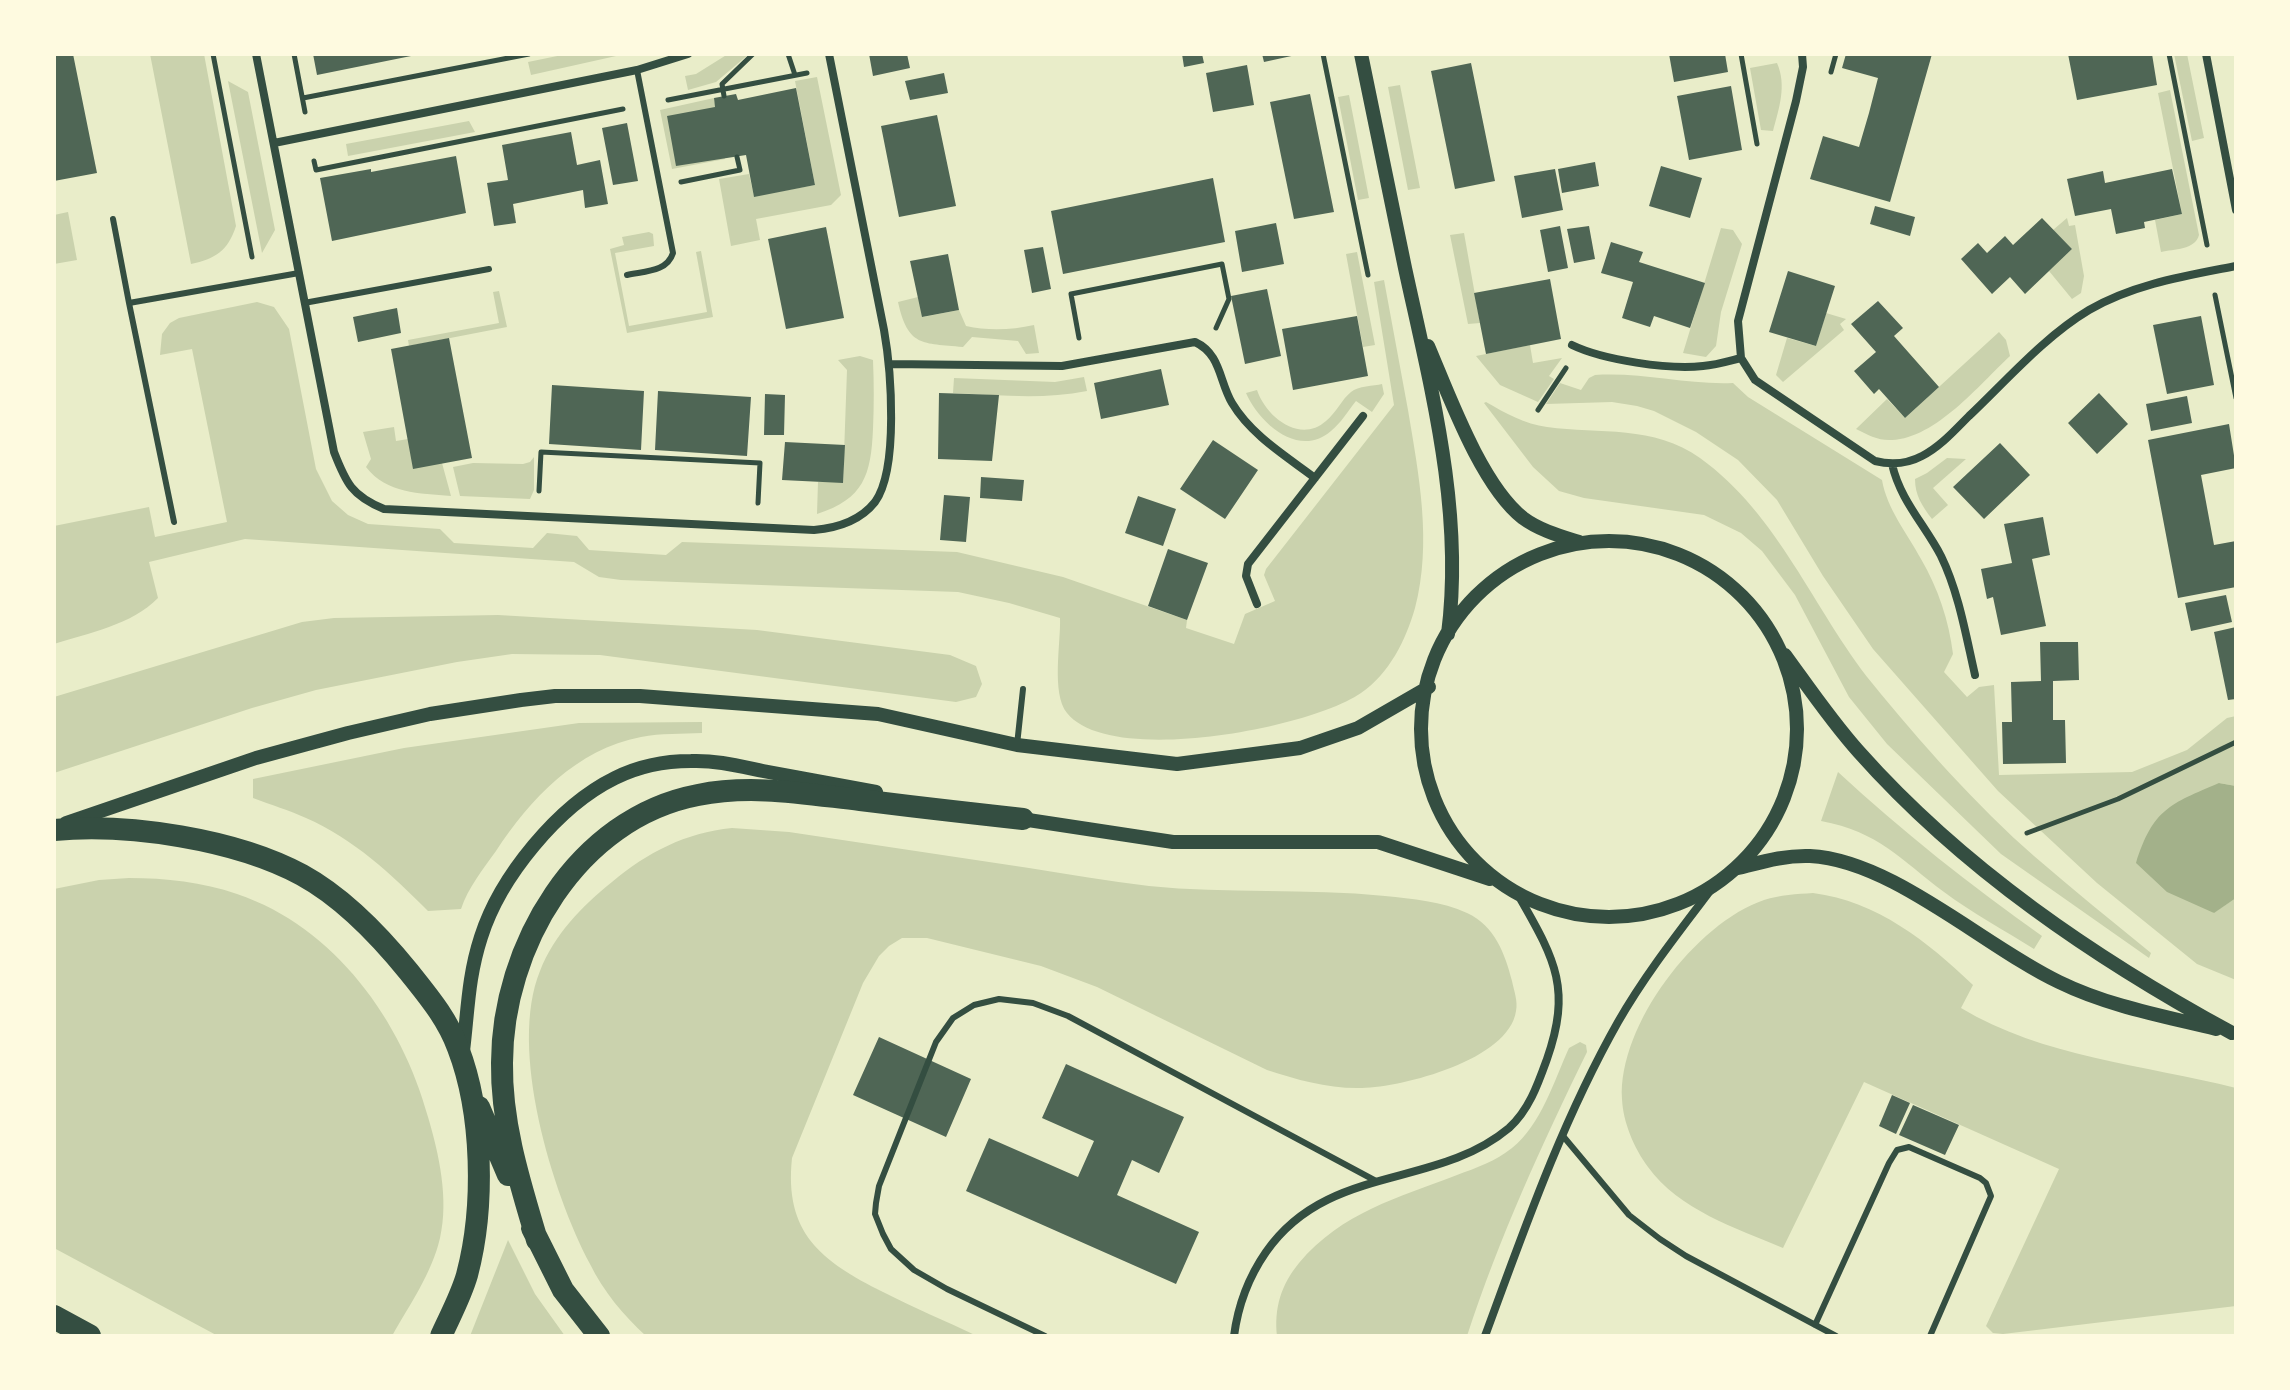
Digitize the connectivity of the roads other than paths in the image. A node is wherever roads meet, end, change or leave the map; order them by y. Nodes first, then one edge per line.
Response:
1 (256, 54) edge
2 (688, 54) edge
3 (829, 54) edge
4 (1361, 54) edge
5 (1802, 54) edge
6 (2206, 54) edge
7 (637, 70) junction
8 (274, 143) junction
9 (2236, 210) edge
10 (113, 219) dead end
11 (2236, 266) edge
12 (489, 269) dead end
13 (299, 273) junction
14 (627, 275) dead end
15 (129, 303) junction
16 (304, 303) junction
17 (1418, 324) junction
18 (1576, 347) road end
19 (1741, 358) junction
20 (890, 364) junction
21 (1363, 416) dead end
22 (1892, 464) junction
23 (1315, 478) junction
24 (174, 522) dead end
25 (1584, 543) junction
26 (1257, 604) dead end
27 (1447, 638) junction
28 (1779, 647) junction
29 (1975, 675) dead end
30 (1429, 687) junction
31 (1023, 689) dead end
32 (1017, 745) junction
33 (1023, 819) junction
34 (54, 828) edge
35 (1734, 870) junction
36 (1490, 879) junction
37 (1716, 883) junction
38 (1521, 900) junction
39 (2234, 1034) edge
40 (462, 1059) junction
41 (470, 1088) junction
42 (1563, 1136) junction
43 (1376, 1181) junction
44 (537, 1240) junction
45 (54, 1317) edge
46 (1815, 1325) junction
47 (89, 1336) edge
48 (441, 1336) edge
49 (599, 1336) edge
50 (1045, 1336) edge
51 (1234, 1336) edge
52 (1485, 1336) edge
53 (1836, 1336) edge
54 (1930, 1336) edge

1 - 8 street
2 - 7 street
3 - 20 street
4 - 17 street
5 - 19 street
6 - 9 street
7 - 8 street
7 - 14 lane
8 - 13 street
10 - 15 lane
11 - 22 street
12 - 16 lane
13 - 15 lane
13 - 16 street
15 - 24 lane
16 - 20 street
17 - 25 street
17 - 27 street
18 - 19 street
19 - 22 street
20 - 23 street
21 - 23 street
22 - 29 street
23 - 26 street
25 - 27 street
25 - 28 street
27 - 30 street
28 - 35 street
28 - 39 street
30 - 32 street
30 - 36 street
31 - 32 lane
32 - 34 street
33 - 36 street
33 - 40 street
33 - 44 highway
34 - 40 highway
35 - 37 street
35 - 39 street
36 - 38 street
37 - 38 street
37 - 42 street
38 - 43 street
40 - 41 highway
41 - 44 highway
41 - 48 highway
42 - 46 lane
42 - 52 street
43 - 50 lane
43 - 51 street
44 - 49 highway
45 - 47 highway
46 - 53 lane
46 - 54 lane

